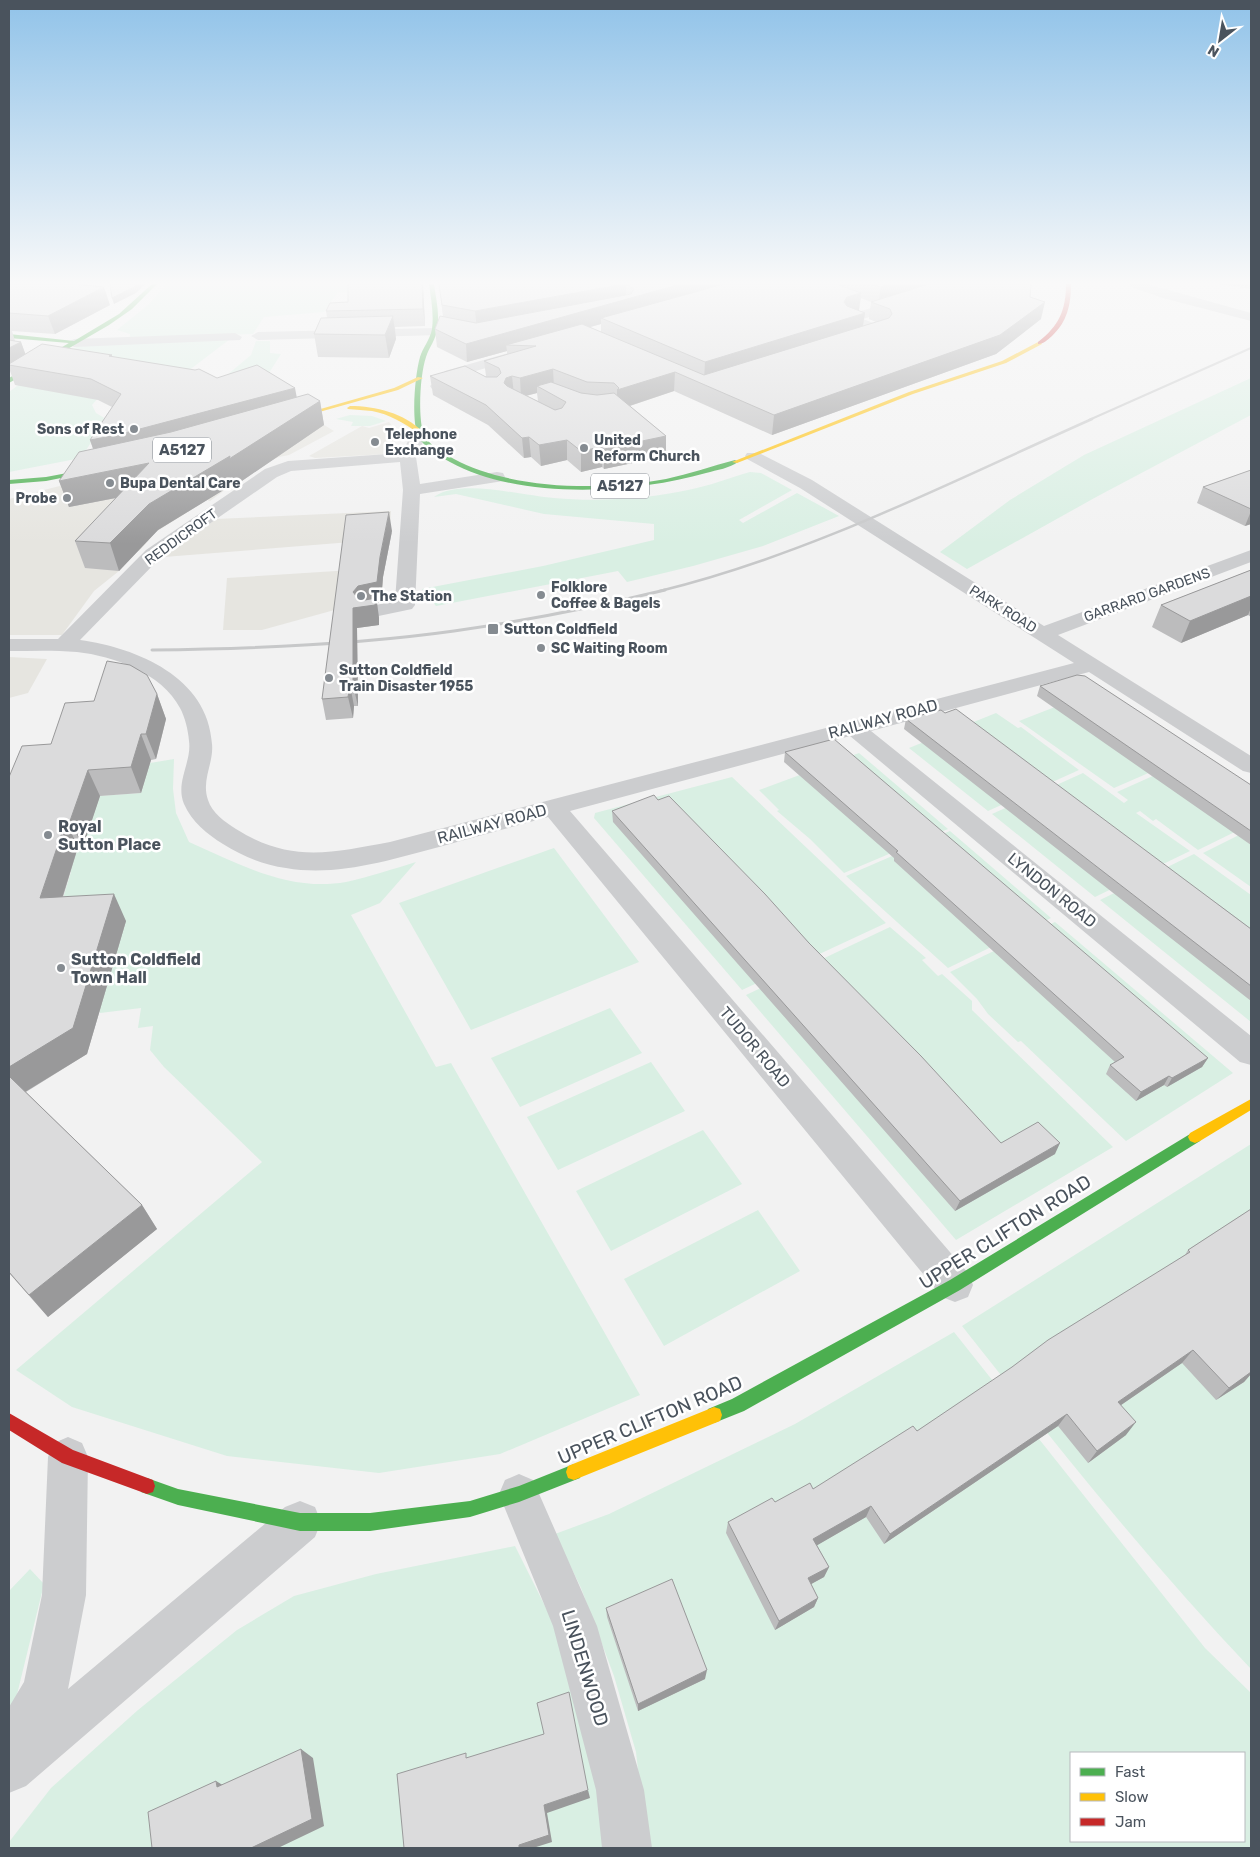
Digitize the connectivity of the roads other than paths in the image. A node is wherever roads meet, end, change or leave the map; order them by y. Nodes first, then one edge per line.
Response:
1 (21, 371) edge
2 (421, 371) edge
3 (461, 371) edge
4 (979, 371) edge
5 (456, 372) junction
6 (420, 378) junction
7 (385, 380) dead end
8 (472, 380) edge
9 (9, 381) edge
10 (437, 386) edge
11 (316, 411) junction
12 (274, 424) edge
13 (420, 432) junction
14 (753, 456) junction
15 (408, 457) junction
16 (112, 467) edge
17 (496, 477) junction
18 (46, 479) junction
19 (9, 482) edge
20 (412, 490) junction
21 (9, 491) edge
22 (1251, 556) edge
23 (369, 612) edge
24 (1042, 634) junction
25 (9, 644) edge
26 (64, 645) junction
27 (1092, 665) junction
28 (852, 727) junction
29 (1251, 766) edge
30 (554, 808) junction
31 (1251, 1053) edge
32 (1251, 1104) edge
33 (956, 1286) junction
34 (9, 1421) edge
35 (68, 1457) junction
36 (520, 1494) junction
37 (300, 1522) junction
38 (9, 1752) edge
39 (9, 1768) edge
40 (627, 1848) edge

1 - 9 main road
2 - 6 main road
3 - 5 street
4 - 14 main road, A5127
5 - 8 street
5 - 10 street
6 - 11 main road
6 - 13 main road
7 - 11 main road
11 - 12 main road, A5127
11 - 13 main road, A5127
13 - 15 street
13 - 17 main road, A5127
14 - 17 main road, A5127
14 - 24 street, PARK ROAD
15 - 20 street
15 - 26 street, REDDICROFT
16 - 18 main road
17 - 20 street
18 - 19 main road
18 - 21 main road
20 - 23 street
22 - 24 street, GARRARD GARDENS
24 - 27 street, PARK ROAD
25 - 26 street, RAILWAY ROAD
26 - 30 street, RAILWAY ROAD
27 - 28 street, RAILWAY ROAD
27 - 29 street, PARK ROAD
28 - 30 street, RAILWAY ROAD
28 - 31 street, LYNDON ROAD
30 - 33 street, TUDOR ROAD
32 - 33 main road, UPPER CLIFTON ROAD
33 - 36 main road, UPPER CLIFTON ROAD
34 - 35 main road, UPPER CLIFTON ROAD
35 - 37 main road, UPPER CLIFTON ROAD
35 - 38 street
36 - 37 main road, UPPER CLIFTON ROAD
36 - 40 street, LINDENWOOD
37 - 39 street

